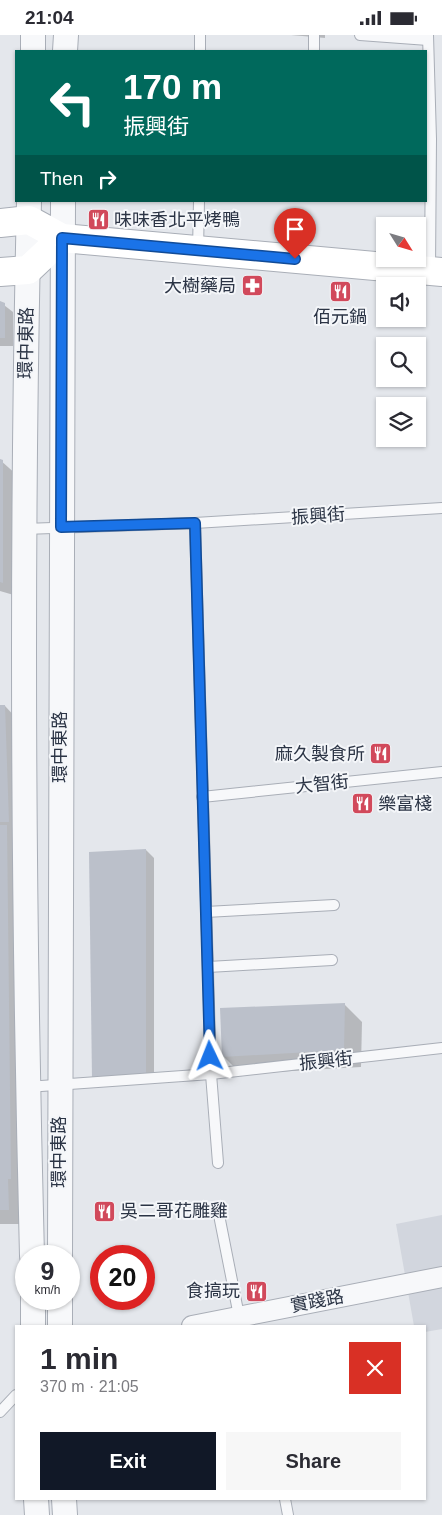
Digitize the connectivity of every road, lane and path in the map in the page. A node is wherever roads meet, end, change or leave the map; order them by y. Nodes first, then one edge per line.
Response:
1 (33, 35) edge
2 (66, 35) edge
3 (200, 35) edge
4 (314, 35) edge
5 (360, 35) edge
6 (428, 37) edge
7 (33, 50) edge
8 (65, 50) edge
9 (200, 50) edge
10 (314, 50) edge
11 (437, 139) edge
12 (63, 202) edge
13 (199, 202) edge
14 (29, 211) edge
15 (0, 223) edge
16 (62, 238) junction
17 (198, 250) junction
18 (28, 270) junction
19 (436, 271) edge
20 (0, 272) edge
21 (442, 508) edge
22 (195, 523) junction
23 (61, 527) junction
24 (23, 529) junction
25 (442, 772) edge
26 (202, 797) junction
27 (334, 905) dead end
28 (206, 912) junction
29 (332, 960) dead end
30 (208, 967) junction
31 (442, 1048) edge
32 (211, 1074) junction
33 (59, 1085) junction
34 (27, 1087) junction
35 (218, 1163) dead end
36 (218, 1210) dead end
37 (32, 1245) edge
38 (60, 1245) edge
39 (442, 1277) edge
40 (33, 1310) edge
41 (60, 1310) edge
42 (248, 1319) edge
43 (33, 1325) edge
44 (60, 1325) edge
45 (200, 1325) edge
46 (15, 1396) edge
47 (0, 1412) edge
48 (36, 1500) edge
49 (64, 1500) edge
50 (285, 1500) edge
51 (37, 1515) edge
52 (65, 1515) edge
53 (288, 1515) edge

1 - 7 street
2 - 8 street
3 - 9 lane
4 - 10 lane
5 - 6 lane
6 - 11 lane
11 - 19 lane
12 - 16 street, 環中東路
13 - 17 lane
14 - 15 main road
14 - 16 main road
14 - 18 street, 環中東路
16 - 17 main road
16 - 18 main road
16 - 23 street, 環中東路
17 - 19 main road
18 - 20 main road
18 - 24 street, 環中東路
21 - 22 lane, 振興街
22 - 23 lane, 振興街
22 - 26 lane
23 - 24 lane, 振興街
23 - 33 street, 環中東路
24 - 34 street, 環中東路
25 - 26 lane, 大智街
26 - 28 lane
27 - 28 lane
28 - 30 lane
29 - 30 lane
30 - 32 lane
31 - 32 lane, 振興街
32 - 33 lane, 振興街
32 - 35 lane
33 - 34 lane, 振興街
33 - 38 street, 環中東路
34 - 37 street, 環中東路
36 - 42 lane
39 - 42 street, 實踐路
40 - 43 street
41 - 44 street
42 - 45 street, 實踐路
46 - 47 lane
48 - 51 street
49 - 52 street
50 - 53 lane

